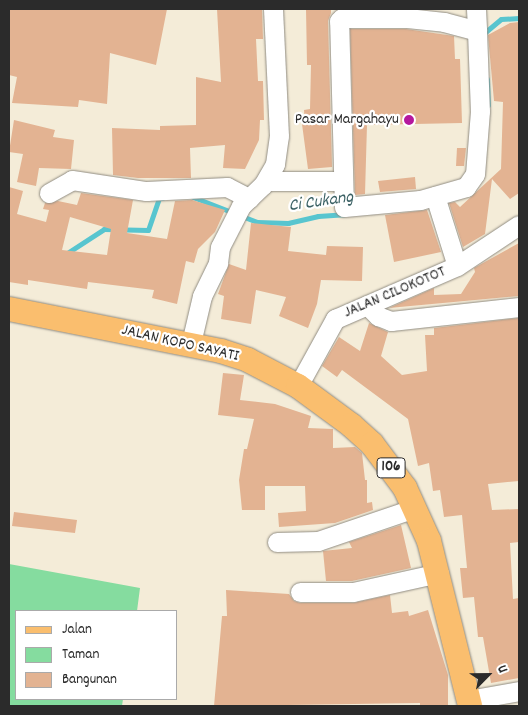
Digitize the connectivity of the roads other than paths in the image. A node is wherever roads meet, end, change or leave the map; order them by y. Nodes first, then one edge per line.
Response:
1 (274, 9) edge
2 (476, 9) edge
3 (477, 31) junction
4 (266, 181) junction
5 (341, 181) junction
6 (49, 193) dead end
7 (435, 197) junction
8 (245, 202) junction
9 (519, 225) edge
10 (457, 266) junction
11 (367, 305) junction
12 (519, 307) edge
13 (9, 309) edge
14 (185, 342) junction
15 (298, 386) junction
16 (415, 508) junction
17 (277, 542) dead end
18 (439, 573) junction
19 (300, 592) dead end
20 (519, 691) edge
21 (470, 703) edge

1 - 4 street
2 - 3 street
3 - 5 street
3 - 7 street
4 - 5 street
4 - 8 street
5 - 7 street
6 - 8 street
7 - 10 street
8 - 14 street
9 - 10 street, JALAN CILOKOTOT
10 - 11 street, JALAN CILOKOTOT
11 - 12 street
11 - 15 street, JALAN CILOKOTOT
13 - 14 main road, JALAN KOPO SAYATI / 106
14 - 15 main road, JALAN KOPO SAYATI / 106
15 - 16 main road, JALAN KOPO SAYATI / 106
16 - 17 street
16 - 18 main road, JALAN KOPO SAYATI / 106
18 - 19 street
18 - 21 main road, JALAN KOPO SAYATI / 106
20 - 21 street

